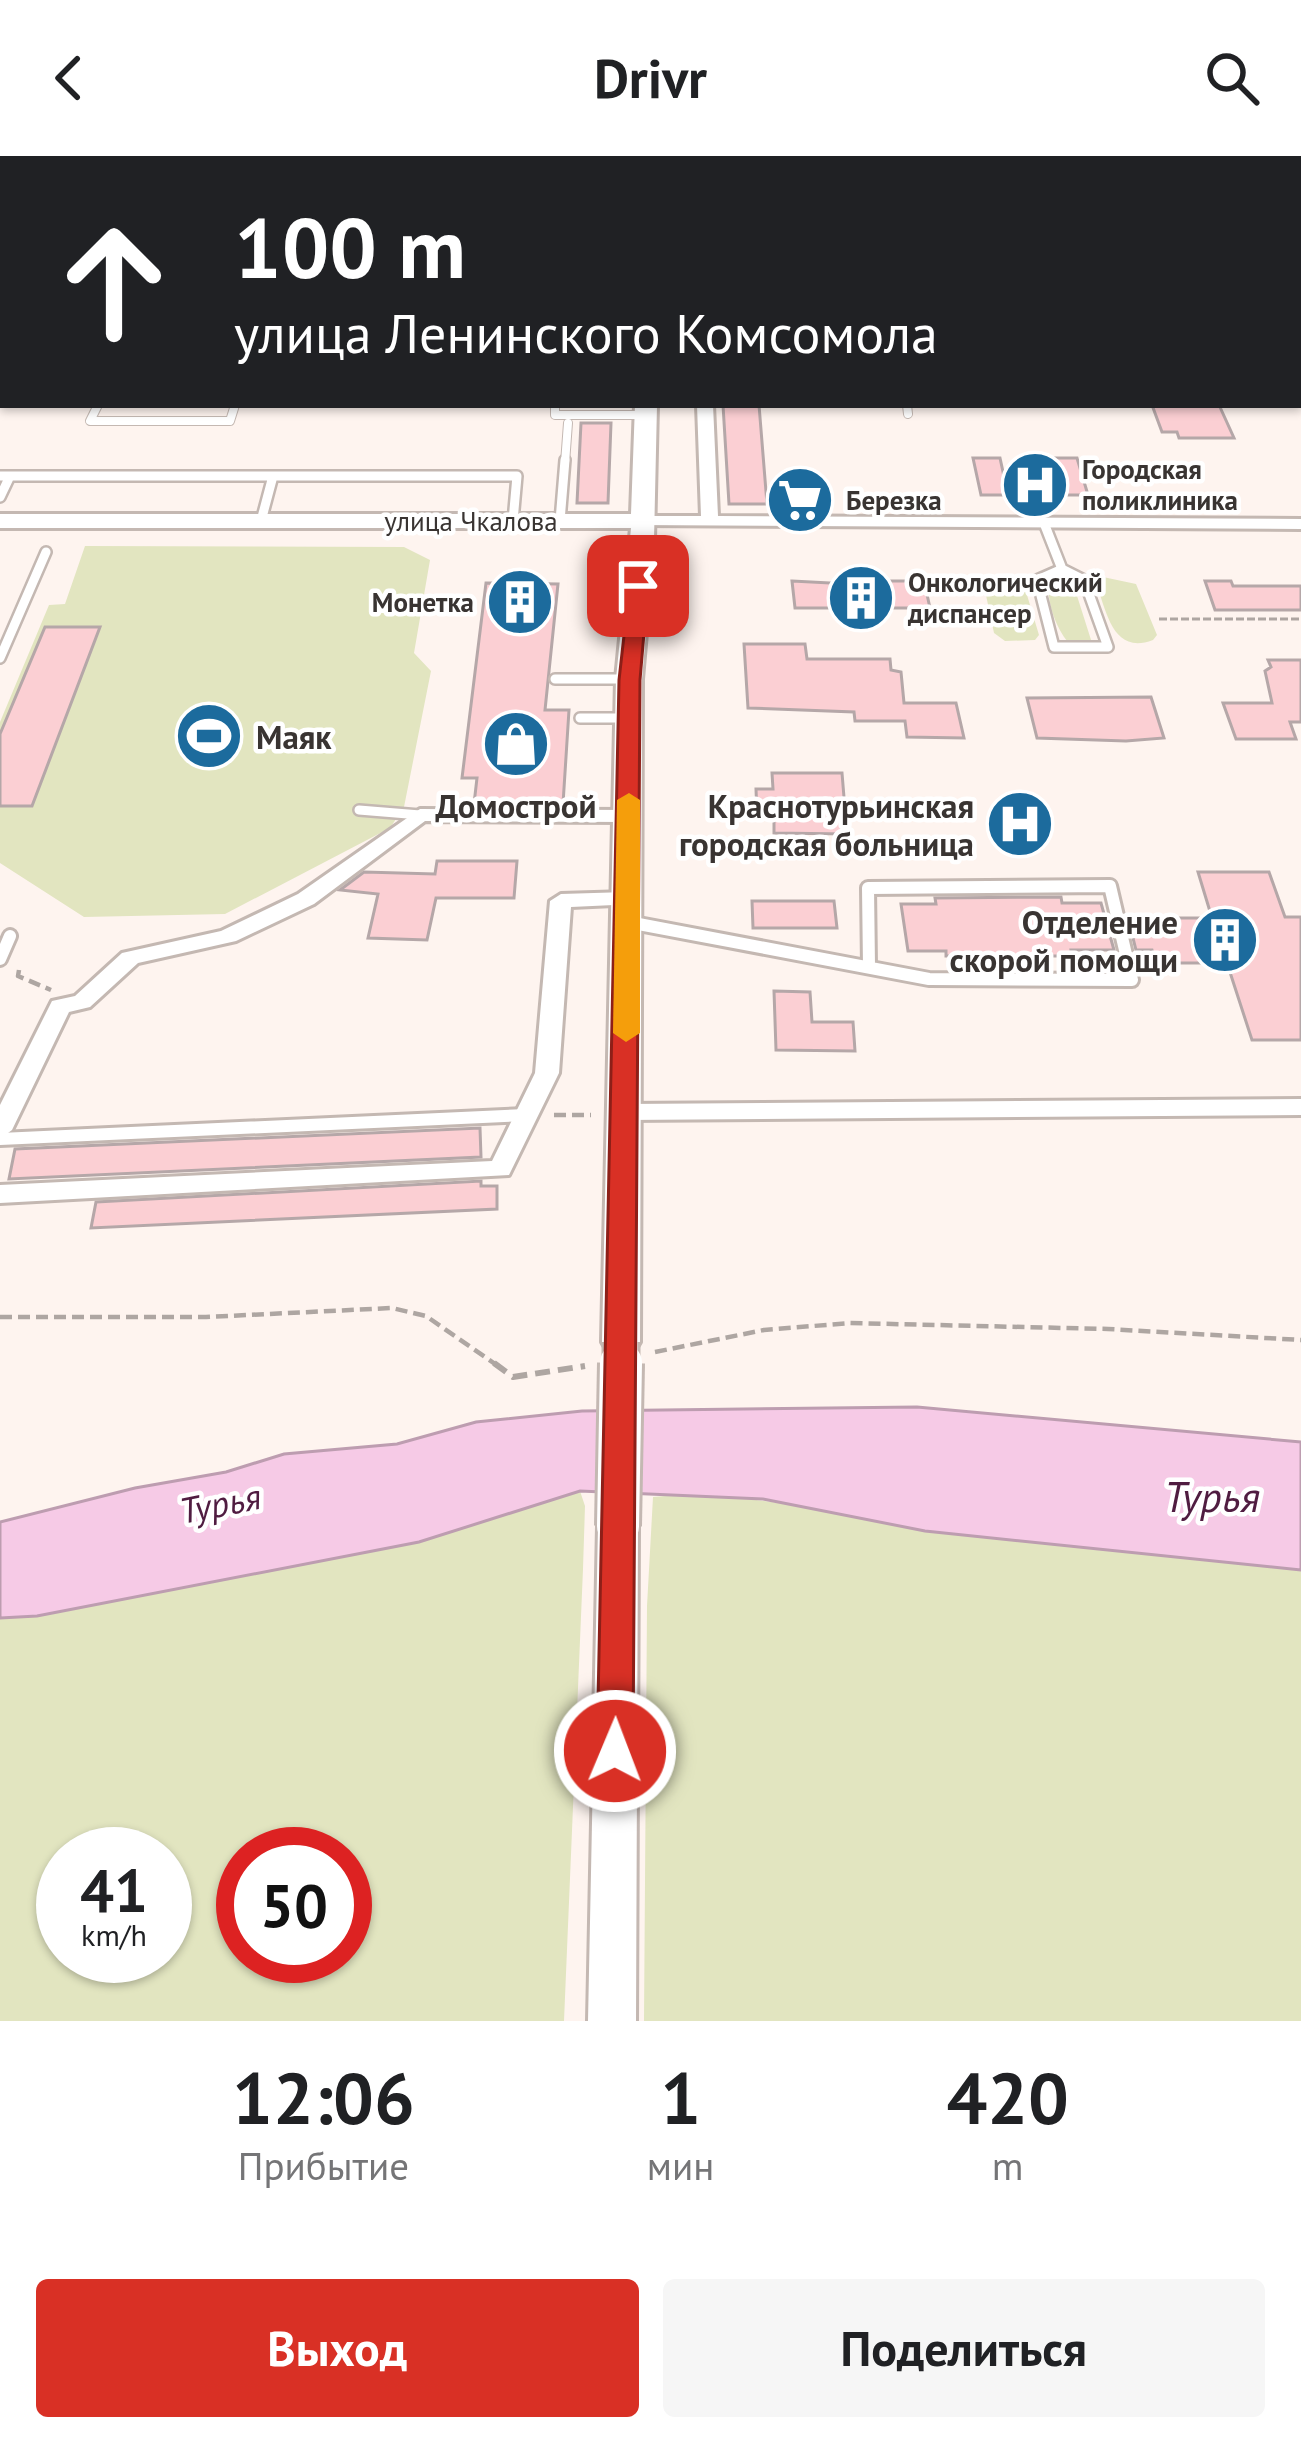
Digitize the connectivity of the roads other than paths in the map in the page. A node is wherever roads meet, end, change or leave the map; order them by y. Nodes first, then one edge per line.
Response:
1 (97, 408) edge
2 (234, 408) edge
3 (555, 408) edge
4 (704, 408) edge
5 (645, 410) edge
6 (568, 423) dead end
7 (5, 476) edge
8 (273, 476) junction
9 (0, 497) edge
10 (0, 521) edge
11 (260, 521) junction
12 (512, 521) junction
13 (560, 521) junction
14 (642, 521) junction
15 (710, 521) junction
16 (1044, 523) junction
17 (1301, 524) edge
18 (46, 552) dead end
19 (1063, 569) junction
20 (0, 658) edge
21 (555, 679) dead end
22 (629, 680) junction
23 (580, 718) dead end
24 (629, 718) junction
25 (359, 810) dead end
26 (420, 815) junction
27 (629, 816) junction
28 (627, 911) junction
29 (10, 936) road end
30 (0, 959) edge
31 (869, 966) junction
32 (1301, 1107) edge
33 (626, 1112) junction
34 (527, 1115) junction
35 (0, 1134) edge
36 (0, 1194) edge
37 (612, 2021) edge

1 - 2 lane
3 - 5 lane
4 - 15 street
5 - 14 main road
6 - 13 lane
7 - 8 lane
7 - 9 lane
8 - 11 lane
8 - 12 lane
10 - 11 main road, улица Чкалова
11 - 12 main road, улица Чкалова
12 - 13 main road, улица Чкалова
13 - 14 main road, улица Чкалова
14 - 15 street, улица Чкалова
14 - 22 main road
15 - 16 street, улица Чкалова
16 - 17 street, улица Чкалова
16 - 19 lane
18 - 20 lane
19 - 19 lane
21 - 22 lane
22 - 24 main road
23 - 24 lane
24 - 27 main road
25 - 26 lane
26 - 27 street
26 - 35 street
27 - 28 main road
28 - 31 lane
28 - 33 main road
28 - 34 street
29 - 30 lane
31 - 31 lane
32 - 33 street
33 - 37 main road, bridge
34 - 35 lane
34 - 36 street

